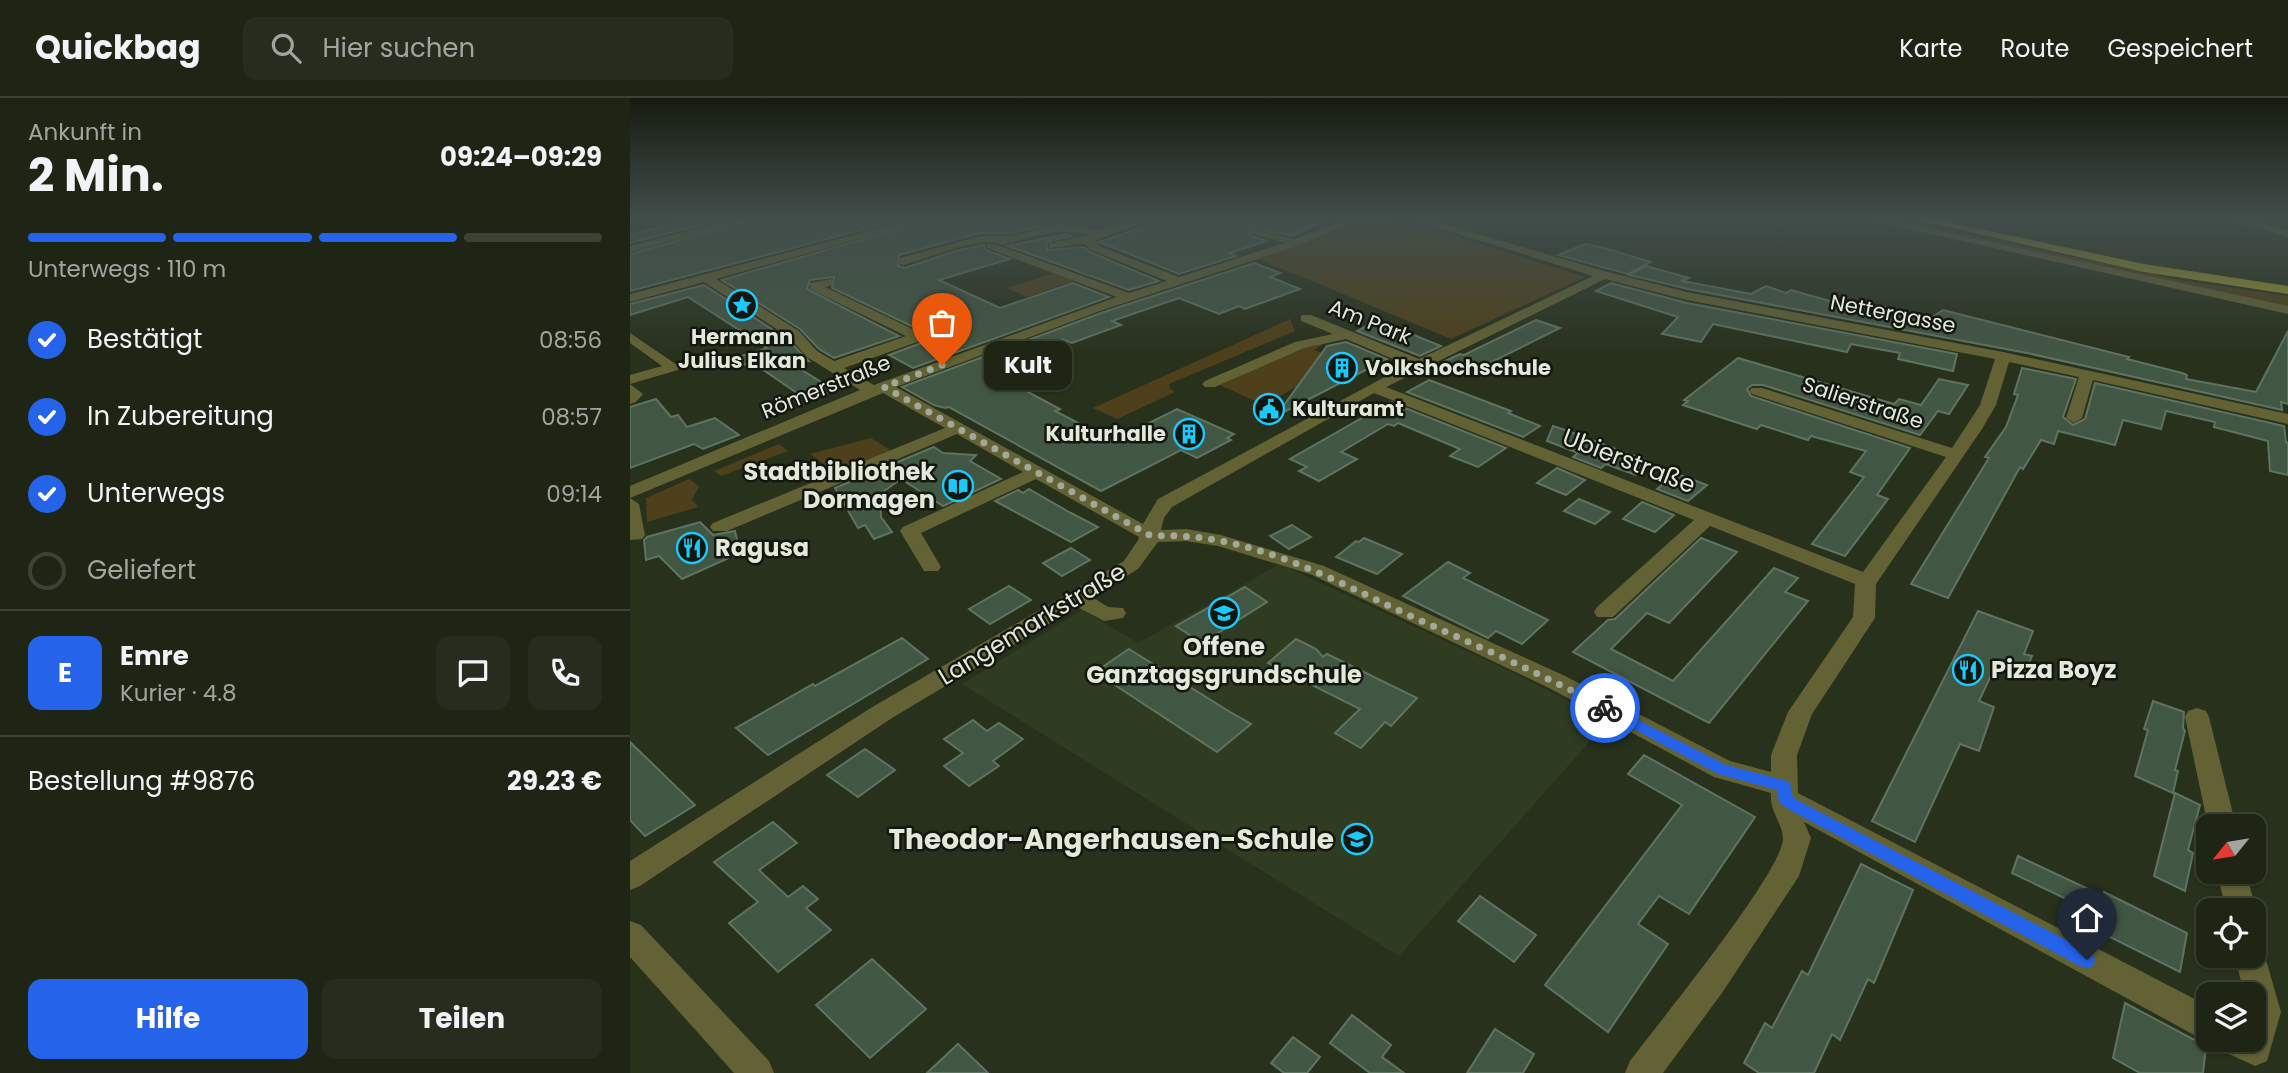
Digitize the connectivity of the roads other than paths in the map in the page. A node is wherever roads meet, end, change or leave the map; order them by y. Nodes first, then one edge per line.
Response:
1 (756, 264) edge
2 (1038, 264) edge
3 (1134, 264) edge
4 (1232, 264) edge
5 (1565, 264) edge
6 (2074, 264) edge
7 (2123, 264) edge
8 (1604, 275) junction
9 (705, 277) junction
10 (1178, 281) junction
11 (828, 282) dead end
12 (2288, 290) edge
13 (1129, 297) junction
14 (630, 298) edge
15 (2288, 310) edge
16 (1306, 318) dead end
17 (1347, 335) junction
18 (630, 337) edge
19 (2003, 356) junction
20 (1418, 364) junction
21 (832, 366) junction
22 (2087, 374) junction
23 (630, 380) edge
24 (1210, 384) dead end
25 (1373, 387) junction
26 (630, 389) edge
27 (878, 389) junction
28 (1757, 391) dead end
29 (630, 399) edge
30 (2074, 418) dead end
31 (2288, 419) edge
32 (958, 428) junction
33 (1955, 454) junction
34 (1035, 473) junction
35 (630, 493) edge
36 (630, 503) edge
37 (1707, 518) junction
38 (720, 527) dead end
39 (635, 535) dead end
40 (1151, 536) junction
41 (931, 567) dead end
42 (1868, 581) junction
43 (1077, 597) junction
44 (1605, 612) dead end
45 (1115, 613) dead end
46 (2197, 718) dead end
47 (1784, 792) junction
48 (2219, 814) edge
49 (630, 877) edge
50 (630, 935) edge
51 (2196, 1017) edge
52 (757, 1073) edge
53 (1642, 1073) edge

1 - 9 street
2 - 13 street
3 - 10 street
4 - 10 street, Römerstraße
5 - 8 street, Nettergasse
6 - 15 street
7 - 12 main road
8 - 19 street, Nettergasse
8 - 20 street, Langemarkstraße
9 - 14 street
9 - 21 street
10 - 13 street, Römerstraße
11 - 21 street
13 - 27 street, Römerstraße
16 - 17 street, Am Park
17 - 20 street, Am Park
17 - 24 street
18 - 23 street
19 - 22 street, Nettergasse
19 - 33 street
20 - 25 street, Langemarkstraße
21 - 27 street
22 - 30 street
22 - 31 street, Nettergasse
25 - 37 street, Ubierstraße
25 - 40 street, Langemarkstraße
26 - 29 street
27 - 32 street
27 - 35 street, Römerstraße
28 - 33 street, Salierstraße
32 - 34 street
32 - 38 street
33 - 42 street
34 - 40 street
34 - 41 street
36 - 39 street
37 - 42 street, Ubierstraße
37 - 44 street
40 - 43 street, Langemarkstraße
40 - 47 street
42 - 47 street
43 - 45 street
43 - 49 street, Langemarkstraße
46 - 48 street
47 - 51 street
47 - 53 street
50 - 52 street

